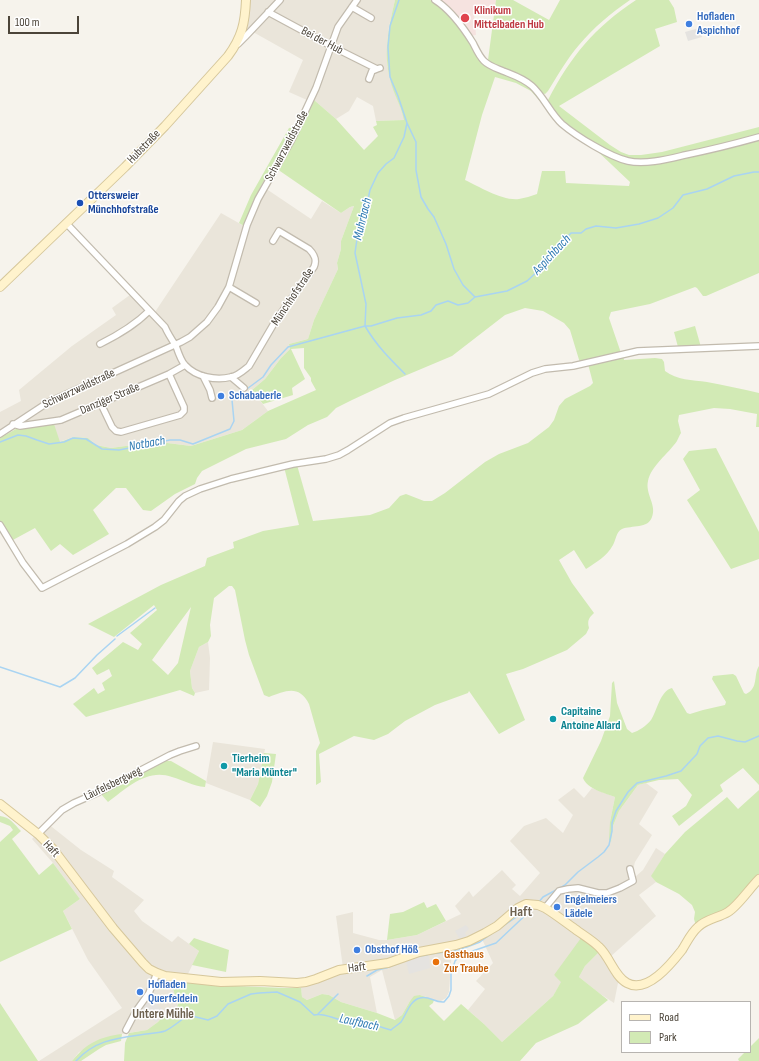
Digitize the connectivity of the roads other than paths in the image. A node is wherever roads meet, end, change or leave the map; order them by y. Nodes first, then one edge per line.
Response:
1 (246, 0) edge
2 (280, 0) edge
3 (357, 0) edge
4 (435, 0) edge
5 (352, 7) junction
6 (268, 12) junction
7 (371, 18) dead end
8 (236, 45) junction
9 (331, 46) junction
10 (369, 79) dead end
11 (759, 137) edge
12 (66, 223) junction
13 (273, 241) dead end
14 (0, 287) edge
15 (229, 287) junction
16 (256, 303) dead end
17 (149, 311) junction
18 (100, 344) dead end
19 (175, 345) junction
20 (759, 346) edge
21 (185, 365) junction
22 (169, 374) junction
23 (203, 376) junction
24 (231, 378) junction
25 (244, 388) dead end
26 (212, 398) dead end
27 (101, 404) junction
28 (31, 413) junction
29 (13, 424) junction
30 (33, 424) junction
31 (0, 434) edge
32 (0, 525) edge
33 (196, 746) dead end
34 (0, 804) edge
35 (38, 834) junction
36 (630, 869) dead end
37 (759, 879) edge
38 (538, 905) junction
39 (157, 973) junction
40 (126, 1030) dead end

1 - 8 main road
2 - 6 street, Hubstraße
3 - 5 street, Schwarzwaldstraße
4 - 11 street
5 - 7 street
5 - 9 street, Schwarzwaldstraße
6 - 8 street, Hubstraße
6 - 9 street, Bei der Hub
8 - 12 main road, Hubstraße
9 - 10 street, Bei der Hub
9 - 15 street, Schwarzwaldstraße
12 - 14 main road, Hubstraße
12 - 17 street
13 - 24 street, Münchhofstraße
15 - 16 street
15 - 19 street, Schwarzwaldstraße
17 - 18 street
17 - 19 street
19 - 21 street
19 - 28 street, Schwarzwaldstraße
20 - 32 street
21 - 22 street, Danziger Straße
21 - 23 street
22 - 27 street, Danziger Straße
22 - 27 street
23 - 24 street
23 - 26 street
24 - 25 street
27 - 30 street, Danziger Straße
28 - 29 street, Schwarzwaldstraße
28 - 30 street
29 - 30 street, Danziger Straße
29 - 31 street, Schwarzwaldstraße
33 - 35 street, Läufelsbergweg
34 - 35 main road, Haft
35 - 39 main road, Haft
36 - 38 street, Haft
37 - 38 main road
38 - 39 main road, Haft
39 - 40 street

